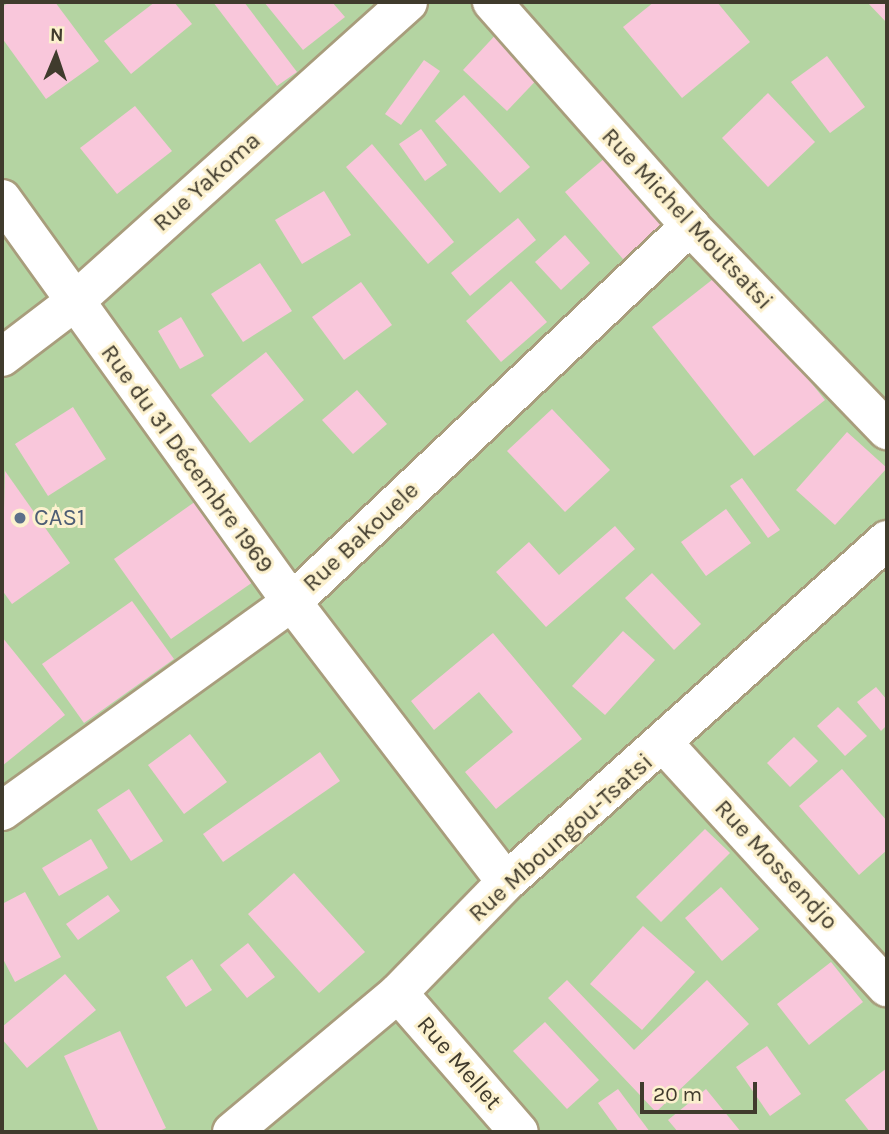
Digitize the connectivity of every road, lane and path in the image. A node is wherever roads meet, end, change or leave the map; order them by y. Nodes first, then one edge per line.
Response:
1 (408, 2) edge
2 (492, 2) edge
3 (2, 199) edge
4 (690, 226) junction
5 (73, 303) junction
6 (2, 357) edge
7 (887, 430) edge
8 (887, 540) edge
9 (292, 602) junction
10 (664, 744) junction
11 (2, 811) edge
12 (506, 882) junction
13 (887, 987) edge
14 (398, 993) junction
15 (232, 1132) edge
16 (519, 1132) edge

1 - 5 street, Rue Yakoma
2 - 4 street, Rue Michel Moutsatsi
3 - 5 street, Rue du 31 Décembre 1969
4 - 7 street, Rue Michel Moutsatsi
4 - 9 street, Rue Bakouele
5 - 6 street, Rue Yakoma
5 - 9 street, Rue du 31 Décembre 1969
8 - 10 street, Rue Mboungou-Tsatsi
9 - 11 street, Rue Bakouele
9 - 12 street, Rue du 31 Décembre 1969
10 - 12 street, Rue Mboungou-Tsatsi
10 - 13 street, Rue Mossendjo
12 - 14 street, Rue Mboungou-Tsatsi
14 - 15 street, Rue Mboungou-Tsatsi
14 - 16 street, Rue Mellet

